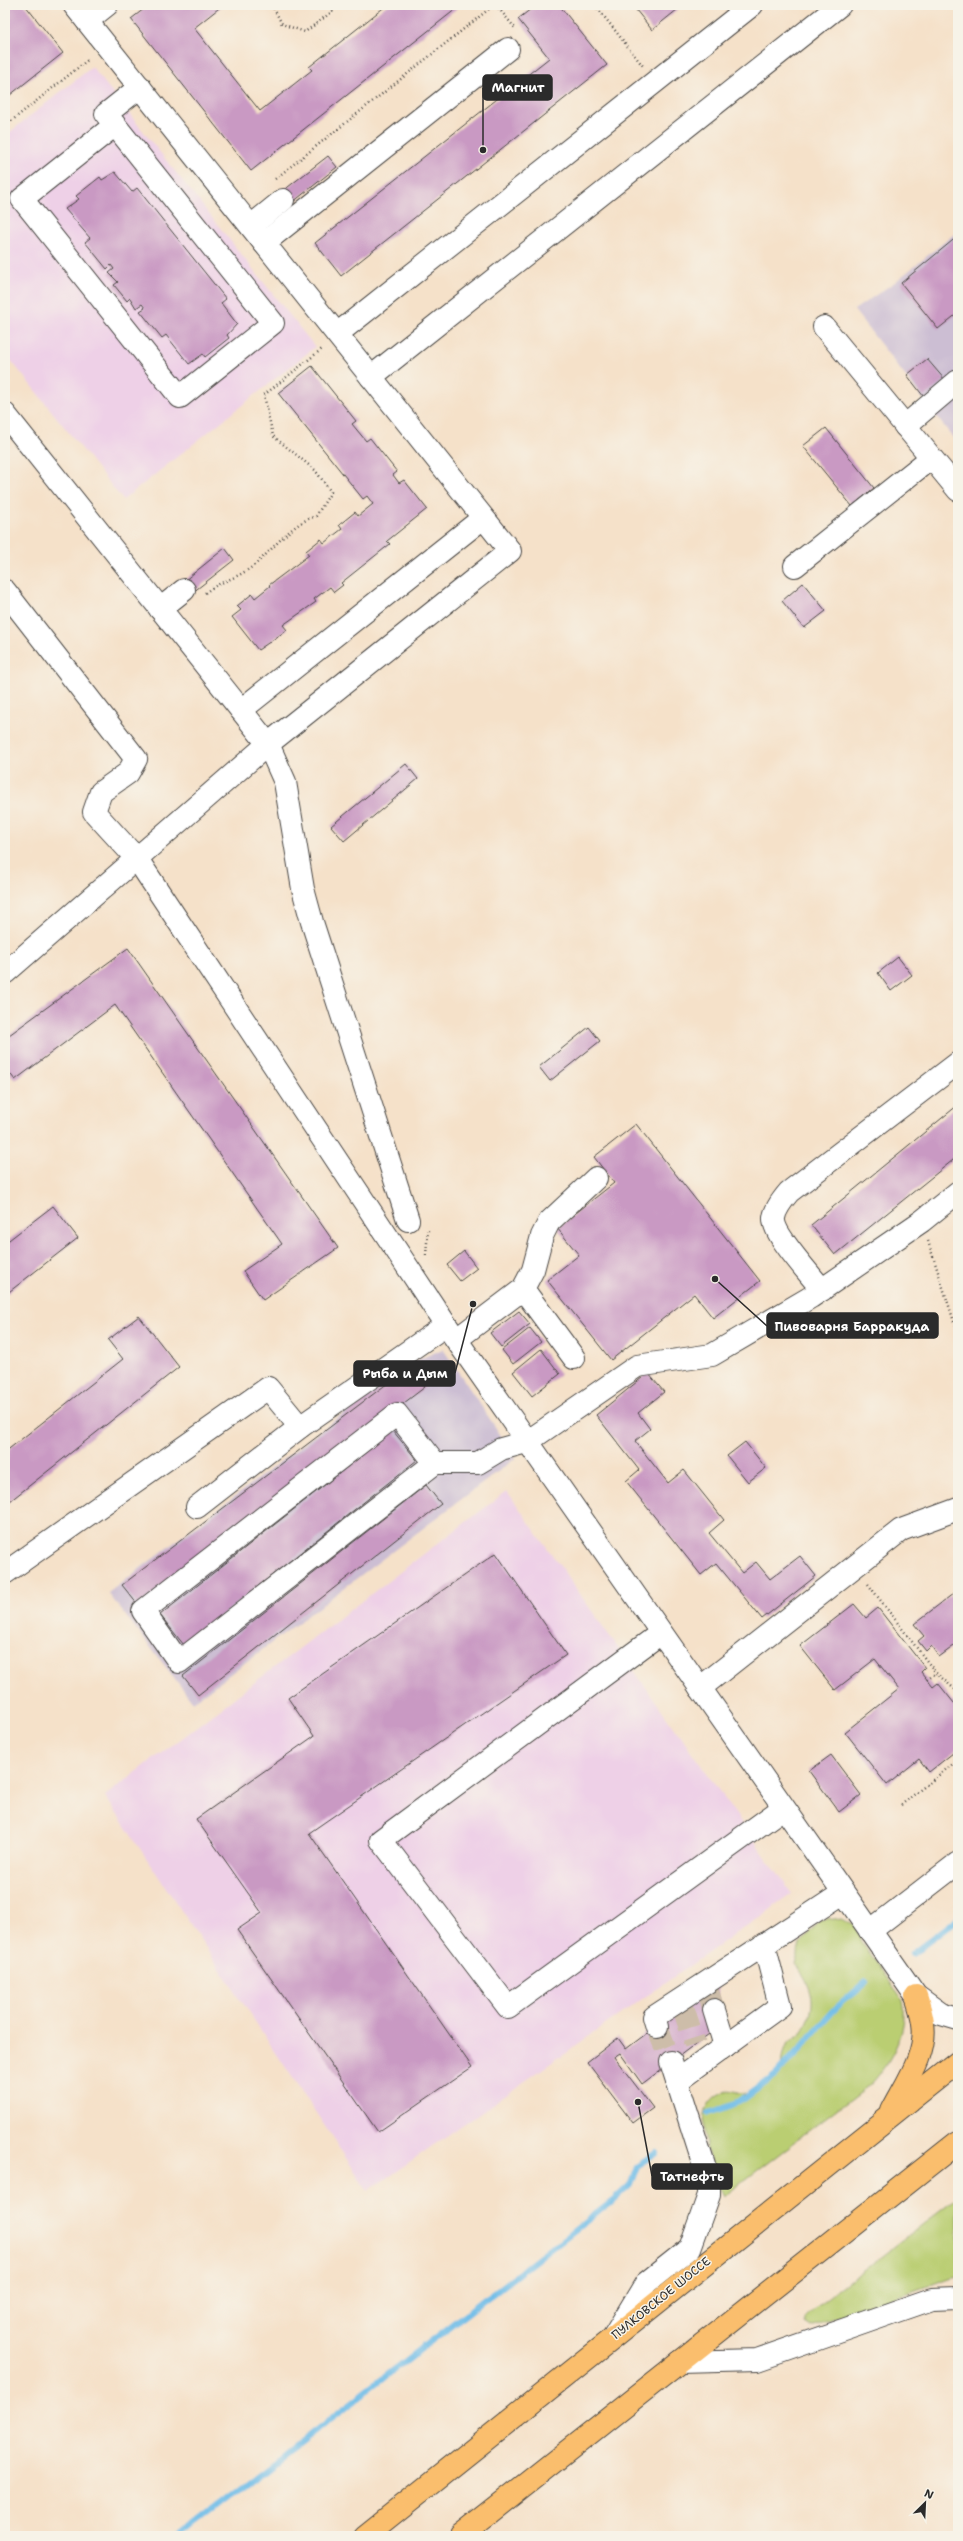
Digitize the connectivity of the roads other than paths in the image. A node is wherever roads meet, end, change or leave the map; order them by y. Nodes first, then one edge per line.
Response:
1 (107, 5) edge
2 (752, 5) edge
3 (840, 5) edge
4 (81, 13) edge
5 (508, 49) dead end
6 (140, 87) junction
7 (115, 125) junction
8 (283, 200) dead end
9 (251, 226) junction
10 (264, 243) junction
11 (824, 328) dead end
12 (338, 335) junction
13 (371, 377) junction
14 (958, 381) edge
15 (5, 414) edge
16 (905, 426) junction
17 (931, 458) junction
18 (958, 490) edge
19 (483, 518) junction
20 (795, 566) dead end
21 (5, 591) edge
22 (193, 592) road end
23 (160, 609) junction
24 (241, 710) junction
25 (268, 744) junction
26 (137, 859) junction
27 (5, 973) edge
28 (958, 1063) edge
29 (596, 1178) dead end
30 (958, 1192) edge
31 (408, 1220) dead end
32 (523, 1289) junction
33 (822, 1290) junction
34 (451, 1332) junction
35 (574, 1358) dead end
36 (300, 1427) junction
37 (527, 1442) junction
38 (435, 1463) junction
39 (197, 1506) dead end
40 (958, 1509) edge
41 (5, 1573) edge
42 (661, 1633) junction
43 (700, 1688) junction
44 (783, 1808) junction
45 (958, 1863) edge
46 (843, 1893) junction
47 (870, 1931) junction
48 (764, 1944) junction
49 (916, 1996) junction
50 (714, 2010) tunnel mouth
51 (958, 2019) edge
52 (657, 2027) tunnel mouth
53 (725, 2046) junction
54 (958, 2062) edge
55 (889, 2116) junction
56 (958, 2142) edge
57 (955, 2296) edge
58 (614, 2336) junction
59 (680, 2362) junction
60 (365, 2536) edge
61 (460, 2536) edge

1 - 4 street
2 - 12 street
3 - 13 street
4 - 6 street
5 - 10 street
6 - 7 street
6 - 9 street
7 - 7 street
8 - 9 street
9 - 10 street
10 - 12 street
11 - 16 street
12 - 13 street
13 - 19 street
14 - 16 street
15 - 23 street
16 - 17 street
17 - 18 street
17 - 20 street
19 - 24 street
19 - 25 street
21 - 26 street
22 - 23 street
23 - 24 street
24 - 25 street
25 - 26 street
25 - 31 street
26 - 27 street
26 - 34 street
28 - 33 street
29 - 32 street
30 - 33 street
32 - 34 street
32 - 35 street
33 - 37 street
34 - 36 street
34 - 37 street
36 - 39 street
36 - 41 street
37 - 38 street
37 - 42 street
38 - 38 street
40 - 43 street
42 - 43 street
42 - 44 street
43 - 44 street
44 - 46 street
45 - 47 street
46 - 47 street
46 - 48 street
47 - 49 street
48 - 52 street
48 - 53 street
49 - 51 street
49 - 55 highway
50 - 53 street
53 - 58 street
54 - 55 highway, ПУЛКОВСКОЕ ШОССЕ
55 - 58 highway, ПУЛКОВСКОЕ ШОССЕ
56 - 59 highway
57 - 59 street
58 - 60 highway, ПУЛКОВСКОЕ ШОССЕ
59 - 61 highway

